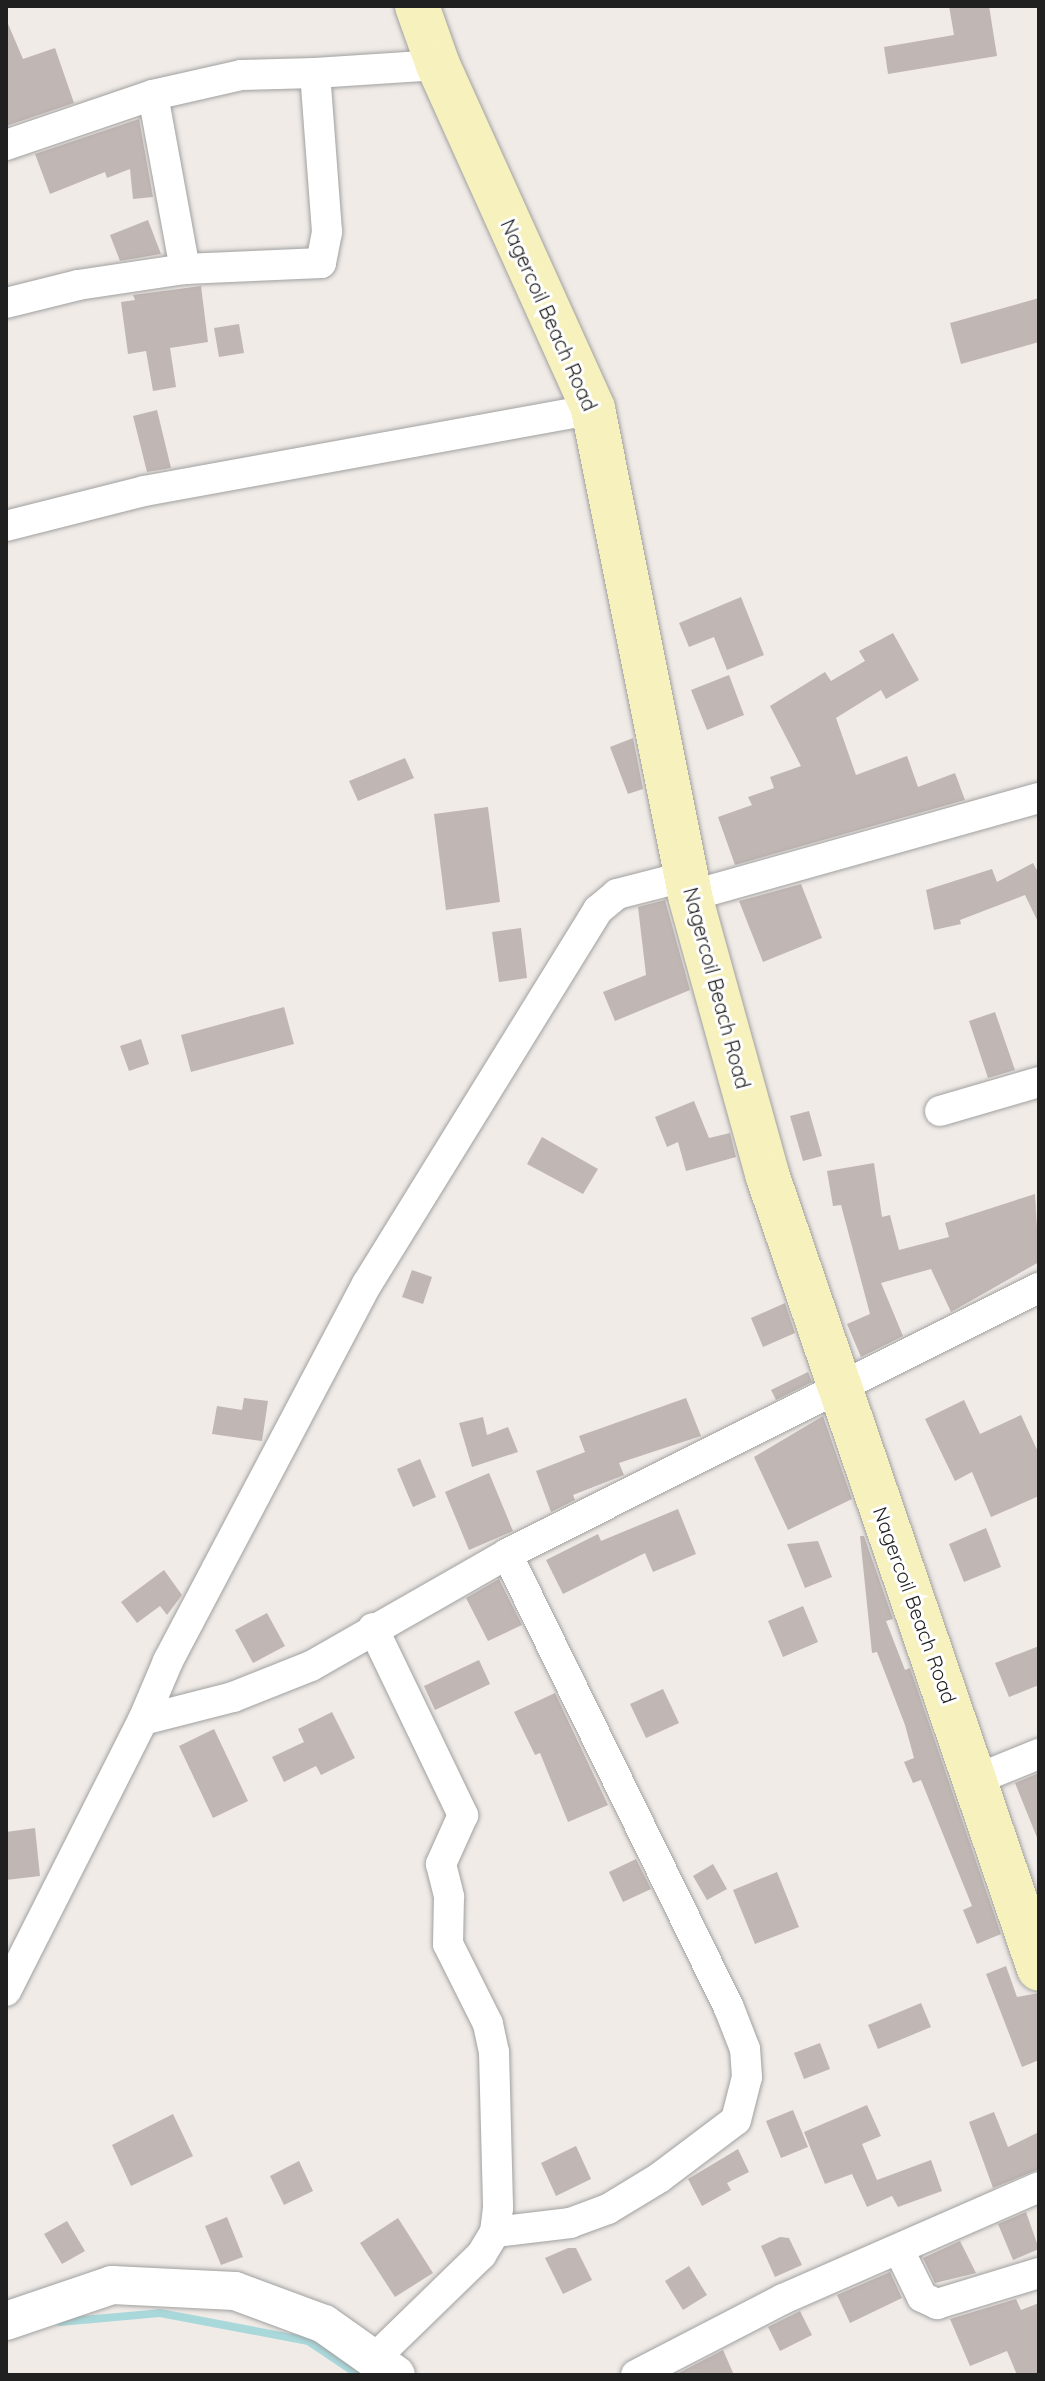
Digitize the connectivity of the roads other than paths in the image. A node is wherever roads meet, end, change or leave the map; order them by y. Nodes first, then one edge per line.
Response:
1 (417, 6) edge
2 (438, 65) junction
3 (315, 73) junction
4 (153, 95) junction
5 (6, 145) edge
6 (185, 269) junction
7 (6, 303) edge
8 (593, 409) junction
9 (6, 526) edge
10 (1039, 798) edge
11 (689, 886) junction
12 (1039, 1082) edge
13 (940, 1111) dead end
14 (1039, 1288) edge
15 (838, 1388) junction
16 (507, 1554) junction
17 (373, 1628) junction
18 (143, 1720) junction
19 (1039, 1754) edge
20 (977, 1779) junction
21 (1039, 1969) edge
22 (6, 1991) edge
23 (1039, 2187) edge
24 (495, 2232) junction
25 (899, 2250) junction
26 (1039, 2273) edge
27 (6, 2321) edge
28 (385, 2367) edge
29 (636, 2375) edge

1 - 2 main road, Nagercoil Beach Road
2 - 3 street
2 - 8 main road, Nagercoil Beach Road
3 - 4 street
3 - 6 street
4 - 5 street
4 - 6 street
6 - 7 street
8 - 9 street
8 - 11 main road, Nagercoil Beach Road
10 - 11 street
11 - 15 main road, Nagercoil Beach Road
11 - 18 street
12 - 13 street
14 - 15 street
15 - 16 street
15 - 20 main road, Nagercoil Beach Road
16 - 17 street
16 - 24 street
17 - 18 street
17 - 24 street
18 - 22 street
19 - 20 street
20 - 21 main road, Nagercoil Beach Road
23 - 25 street
24 - 28 street
25 - 26 street
25 - 29 street
27 - 28 street

